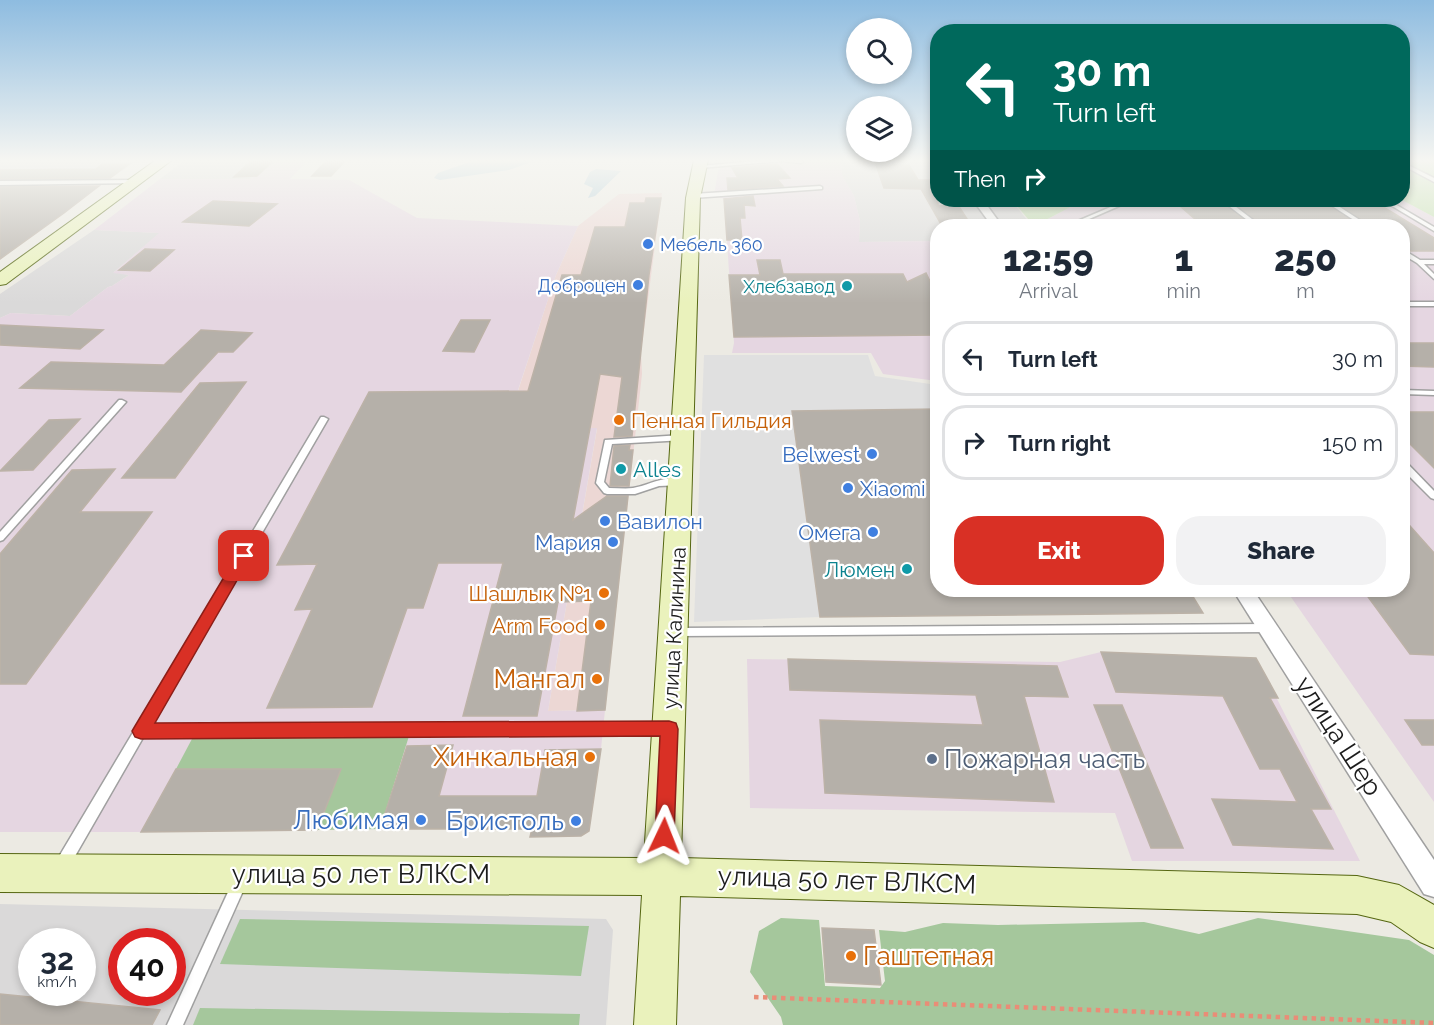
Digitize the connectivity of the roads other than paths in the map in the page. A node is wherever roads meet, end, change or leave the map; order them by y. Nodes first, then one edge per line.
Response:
1 (99, 208) edge
2 (692, 208) edge
3 (1112, 208) edge
4 (1234, 208) edge
5 (1338, 208) edge
6 (1399, 208) edge
7 (1085, 219) edge
8 (1249, 219) edge
9 (1355, 219) edge
10 (1434, 229) edge
11 (1410, 256) edge
12 (1419, 262) junction
13 (1434, 262) edge
14 (1434, 277) edge
15 (0, 280) edge
16 (1410, 304) edge
17 (1434, 304) edge
18 (1410, 392) edge
19 (1434, 393) edge
20 (122, 402) dead end
21 (324, 419) dead end
22 (682, 438) junction
23 (1410, 471) edge
24 (680, 483) junction
25 (1434, 496) edge
26 (0, 538) edge
27 (1248, 597) edge
28 (1268, 628) junction
29 (674, 632) junction
30 (669, 729) junction
31 (141, 731) junction
32 (0, 873) edge
33 (58, 873) junction
34 (244, 873) junction
35 (663, 876) junction
36 (1434, 884) edge
37 (1434, 928) edge
38 (175, 1025) edge
39 (655, 1025) edge

1 - 15 street
2 - 22 street, улица Калинина
3 - 7 lane
4 - 8 lane
5 - 9 lane
6 - 10 lane
11 - 12 lane
12 - 13 lane
12 - 14 lane
16 - 17 lane
18 - 19 lane
20 - 26 lane
21 - 31 lane
22 - 24 street, улица Калинина
22 - 24 lane
23 - 25 lane
24 - 29 street, улица Калинина
27 - 28 street, улица Шер
28 - 29 lane
28 - 36 street, улица Шер
29 - 30 street, улица Калинина
30 - 31 lane
30 - 35 street, улица Калинина
31 - 33 lane
32 - 33 street, улица 50 лет ВЛКСМ
33 - 34 street, улица 50 лет ВЛКСМ
34 - 35 street, улица 50 лет ВЛКСМ
34 - 38 lane
35 - 37 street, улица 50 лет ВЛКСМ
35 - 39 street, улица Калинина

